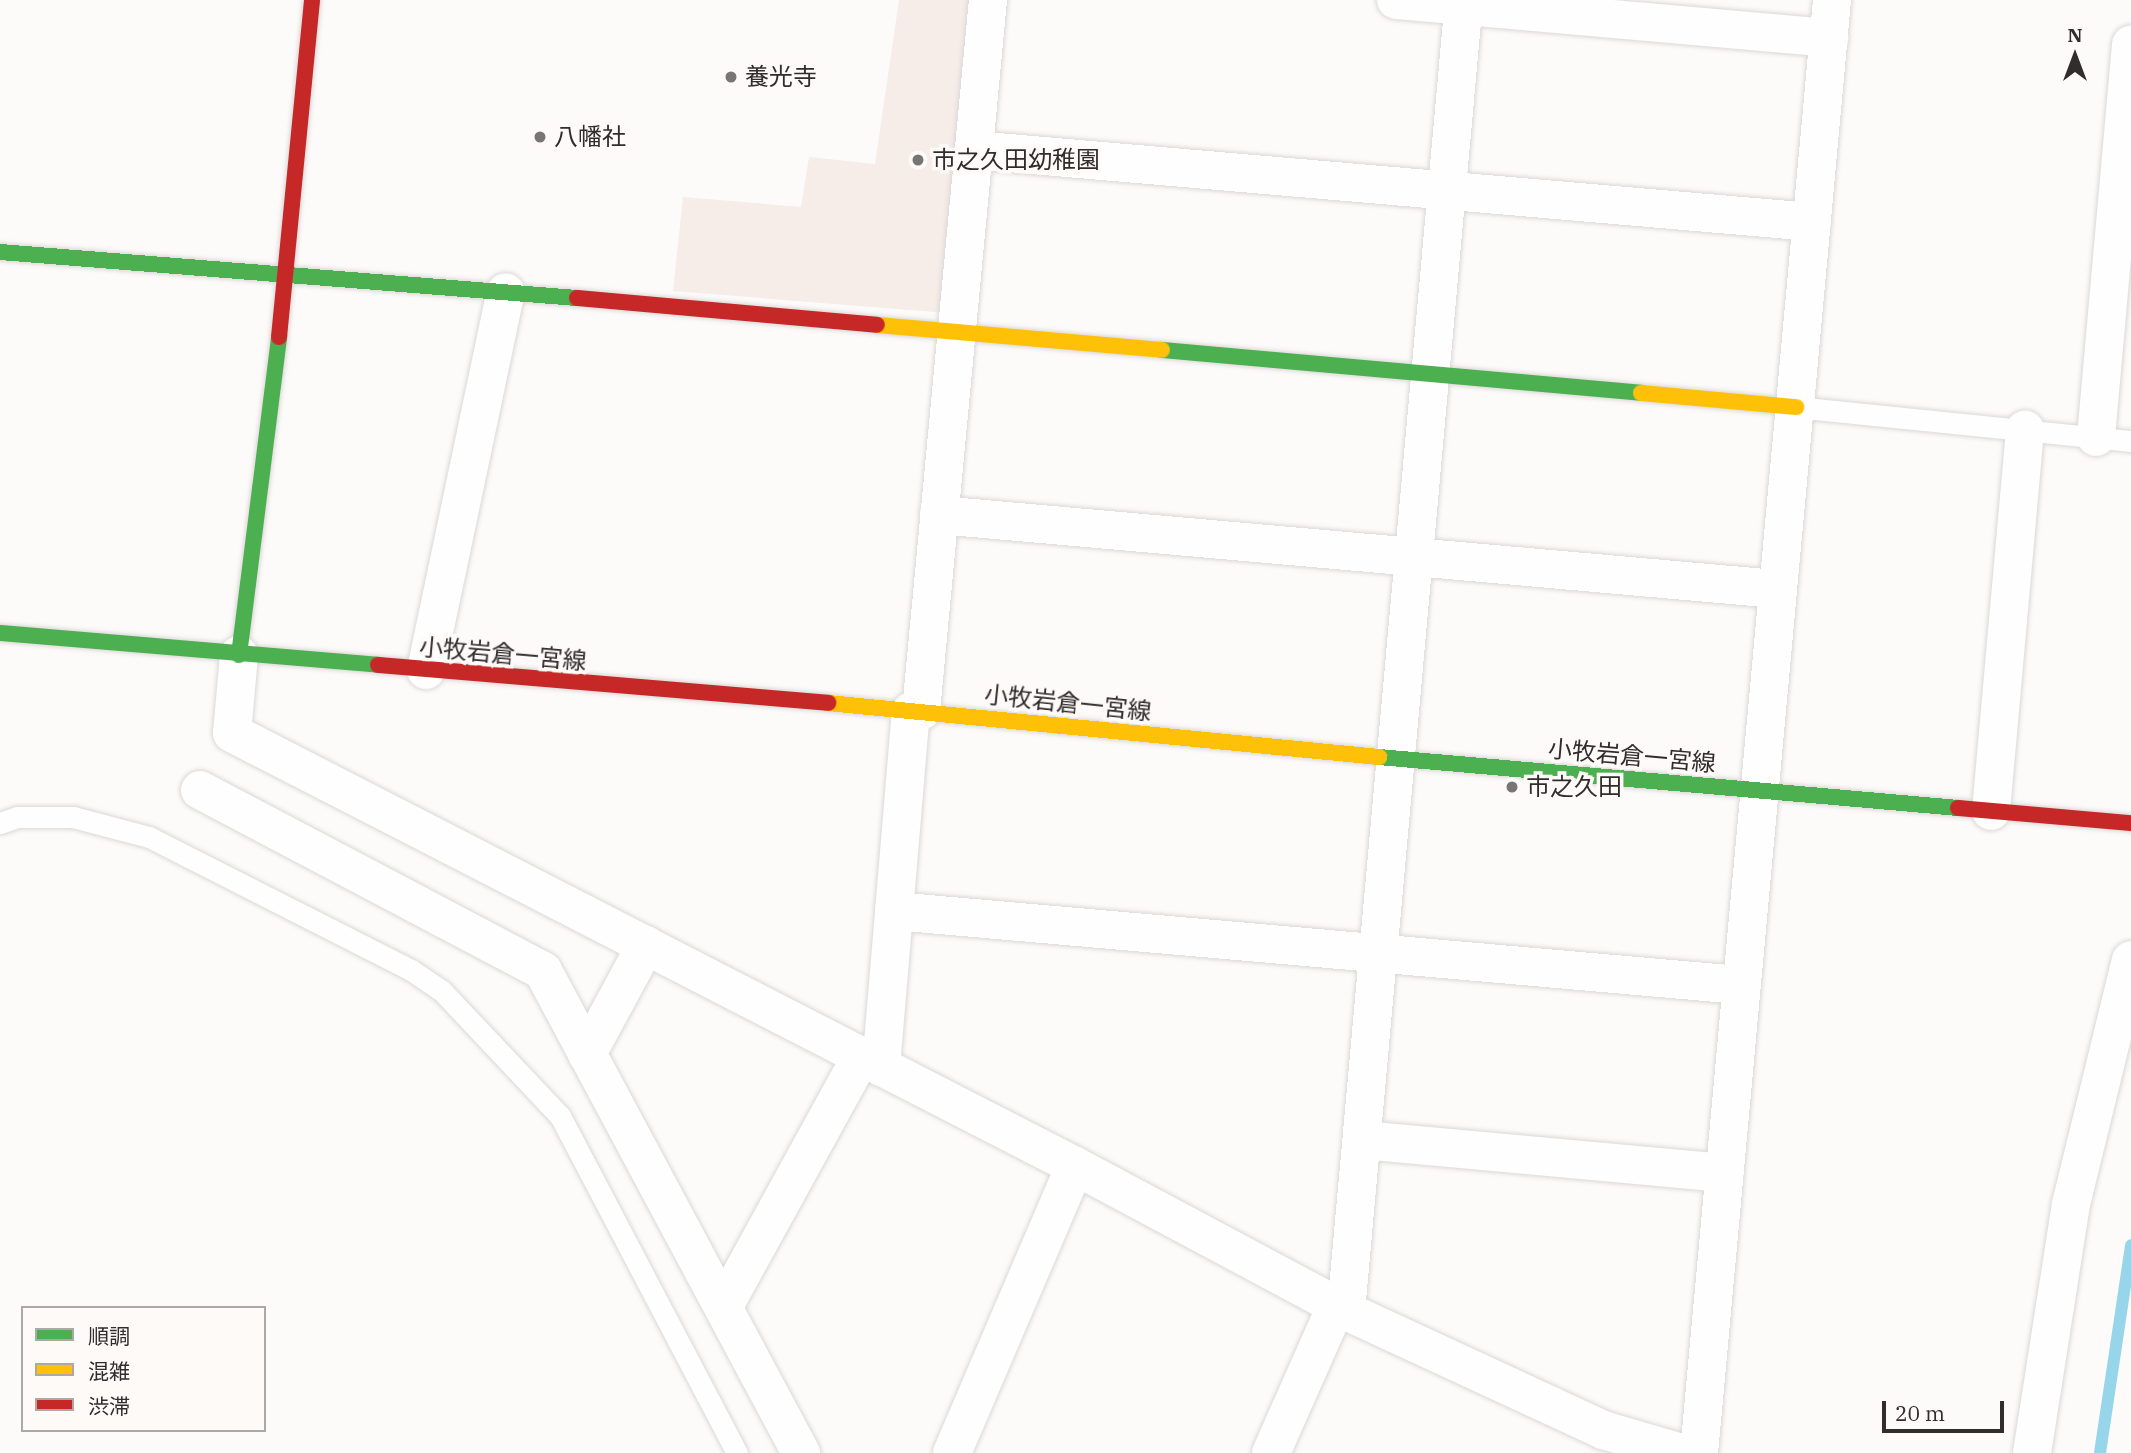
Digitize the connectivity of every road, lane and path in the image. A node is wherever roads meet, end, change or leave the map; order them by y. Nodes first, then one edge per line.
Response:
1 (312, 0) edge
2 (988, 0) edge
3 (1396, 0) edge
4 (1832, 0) edge
5 (1464, 3) edge
6 (1829, 38) junction
7 (2131, 45) edge
8 (974, 150) junction
9 (1448, 190) junction
10 (1812, 222) junction
11 (0, 252) edge
12 (287, 272) junction
13 (506, 292) junction
14 (957, 333) junction
15 (1431, 374) junction
16 (1796, 407) junction
17 (2025, 430) junction
18 (2113, 439) edge
19 (939, 515) junction
20 (1415, 557) junction
21 (1777, 589) junction
22 (0, 634) edge
23 (239, 655) junction
24 (426, 670) junction
25 (916, 711) junction
26 (1396, 759) junction
27 (1757, 789) junction
28 (200, 790) dead end
29 (1991, 811) junction
30 (0, 823) edge
31 (2131, 823) edge
32 (894, 911) junction
33 (646, 945) junction
34 (1378, 954) junction
35 (2131, 960) edge
36 (1740, 985) junction
37 (587, 1054) junction
38 (871, 1062) junction
39 (1362, 1140) junction
40 (1075, 1166) junction
41 (1724, 1172) junction
42 (724, 1306) junction
43 (1341, 1309) junction
44 (1598, 1442) edge
45 (737, 1453) edge
46 (801, 1453) edge
47 (951, 1453) edge
48 (1271, 1453) edge
49 (1682, 1453) edge
50 (1699, 1453) edge
51 (2032, 1453) edge

1 - 12 street
2 - 8 street
3 - 5 street
4 - 6 street
5 - 6 street
5 - 9 street
6 - 10 street
7 - 18 street
8 - 9 street
8 - 14 street
9 - 10 street
9 - 15 street
10 - 16 street
11 - 12 street
12 - 13 street
12 - 23 street
13 - 14 street
13 - 24 street
14 - 15 street
14 - 19 street
15 - 16 street
15 - 20 street
16 - 17 lane
16 - 21 street
17 - 18 lane
17 - 29 street
19 - 20 street
19 - 25 street
20 - 21 street
20 - 26 street
21 - 27 street
22 - 23 street, 小牧岩倉一宮線
23 - 24 street, 小牧岩倉一宮線
23 - 33 street
24 - 25 street, 小牧岩倉一宮線
25 - 26 street, 小牧岩倉一宮線
25 - 32 street
26 - 27 street, 小牧岩倉一宮線
26 - 34 street
27 - 29 street, 小牧岩倉一宮線
27 - 36 street
28 - 37 street
29 - 31 street, 小牧岩倉一宮線
30 - 45 lane
32 - 34 street
32 - 38 street
33 - 37 street
33 - 38 street
34 - 36 street
34 - 39 street
35 - 51 street
36 - 41 street
37 - 42 street
38 - 40 street
38 - 42 street
39 - 41 street
39 - 43 street
40 - 43 street
40 - 47 street
41 - 50 street
42 - 46 street
43 - 44 street
43 - 48 street
44 - 49 street

